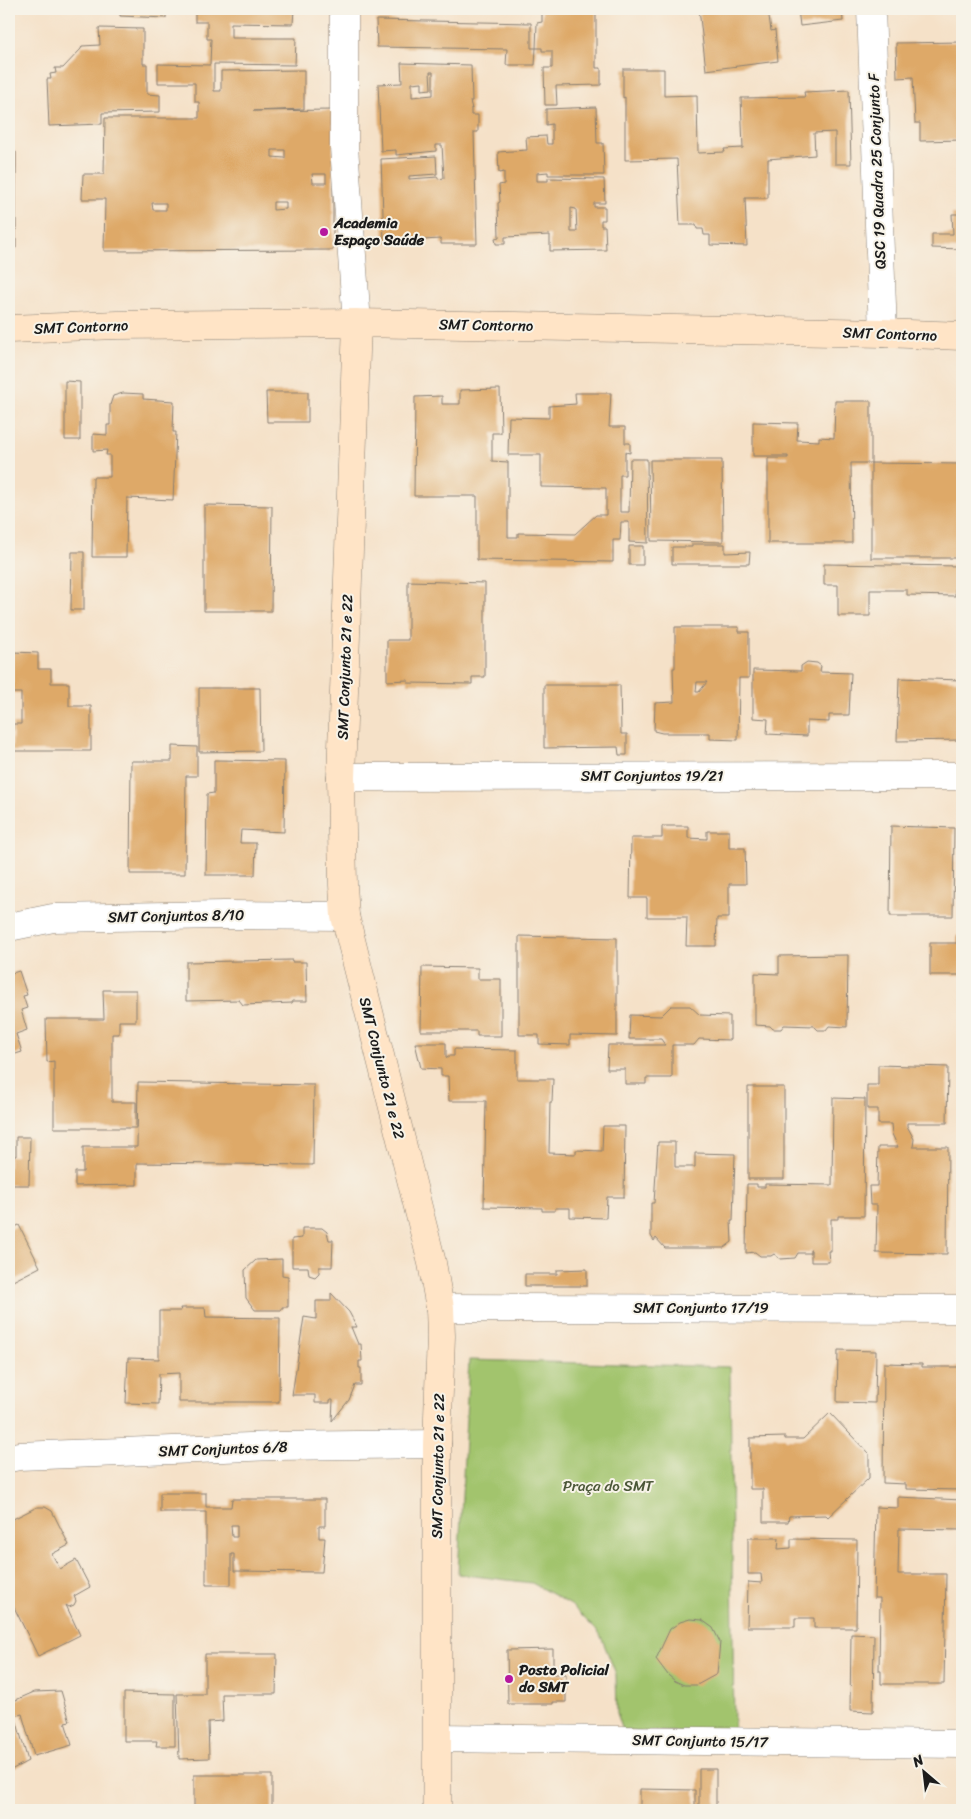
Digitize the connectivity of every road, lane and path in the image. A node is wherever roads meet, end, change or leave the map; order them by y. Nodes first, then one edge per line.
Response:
1 (344, 9) edge
2 (871, 9) edge
3 (356, 323) junction
4 (9, 329) edge
5 (883, 333) junction
6 (962, 336) edge
7 (962, 776) edge
8 (341, 777) junction
9 (345, 916) junction
10 (9, 928) edge
11 (440, 1308) junction
12 (962, 1308) edge
13 (437, 1444) junction
14 (9, 1458) edge
15 (438, 1738) junction
16 (962, 1744) edge
17 (438, 1810) edge

1 - 3 street
2 - 5 street, QSC 19 Quadra 25 Conjunto F
3 - 4 street, SMT Contorno
3 - 5 street, SMT Contorno
3 - 8 street, SMT Conjunto 21 e 22
5 - 6 street, SMT Contorno
7 - 8 street, SMT Conjuntos 19/21
8 - 9 street, SMT Conjunto 21 e 22
9 - 10 street, SMT Conjuntos 8/10
9 - 11 street, SMT Conjunto 21 e 22
11 - 12 street, SMT Conjunto 17/19
11 - 13 street, SMT Conjunto 21 e 22
13 - 14 street, SMT Conjuntos 6/8
13 - 15 street, SMT Conjunto 21 e 22
15 - 16 street, SMT Conjunto 15/17
15 - 17 street, SMT Conjunto 21 e 22

